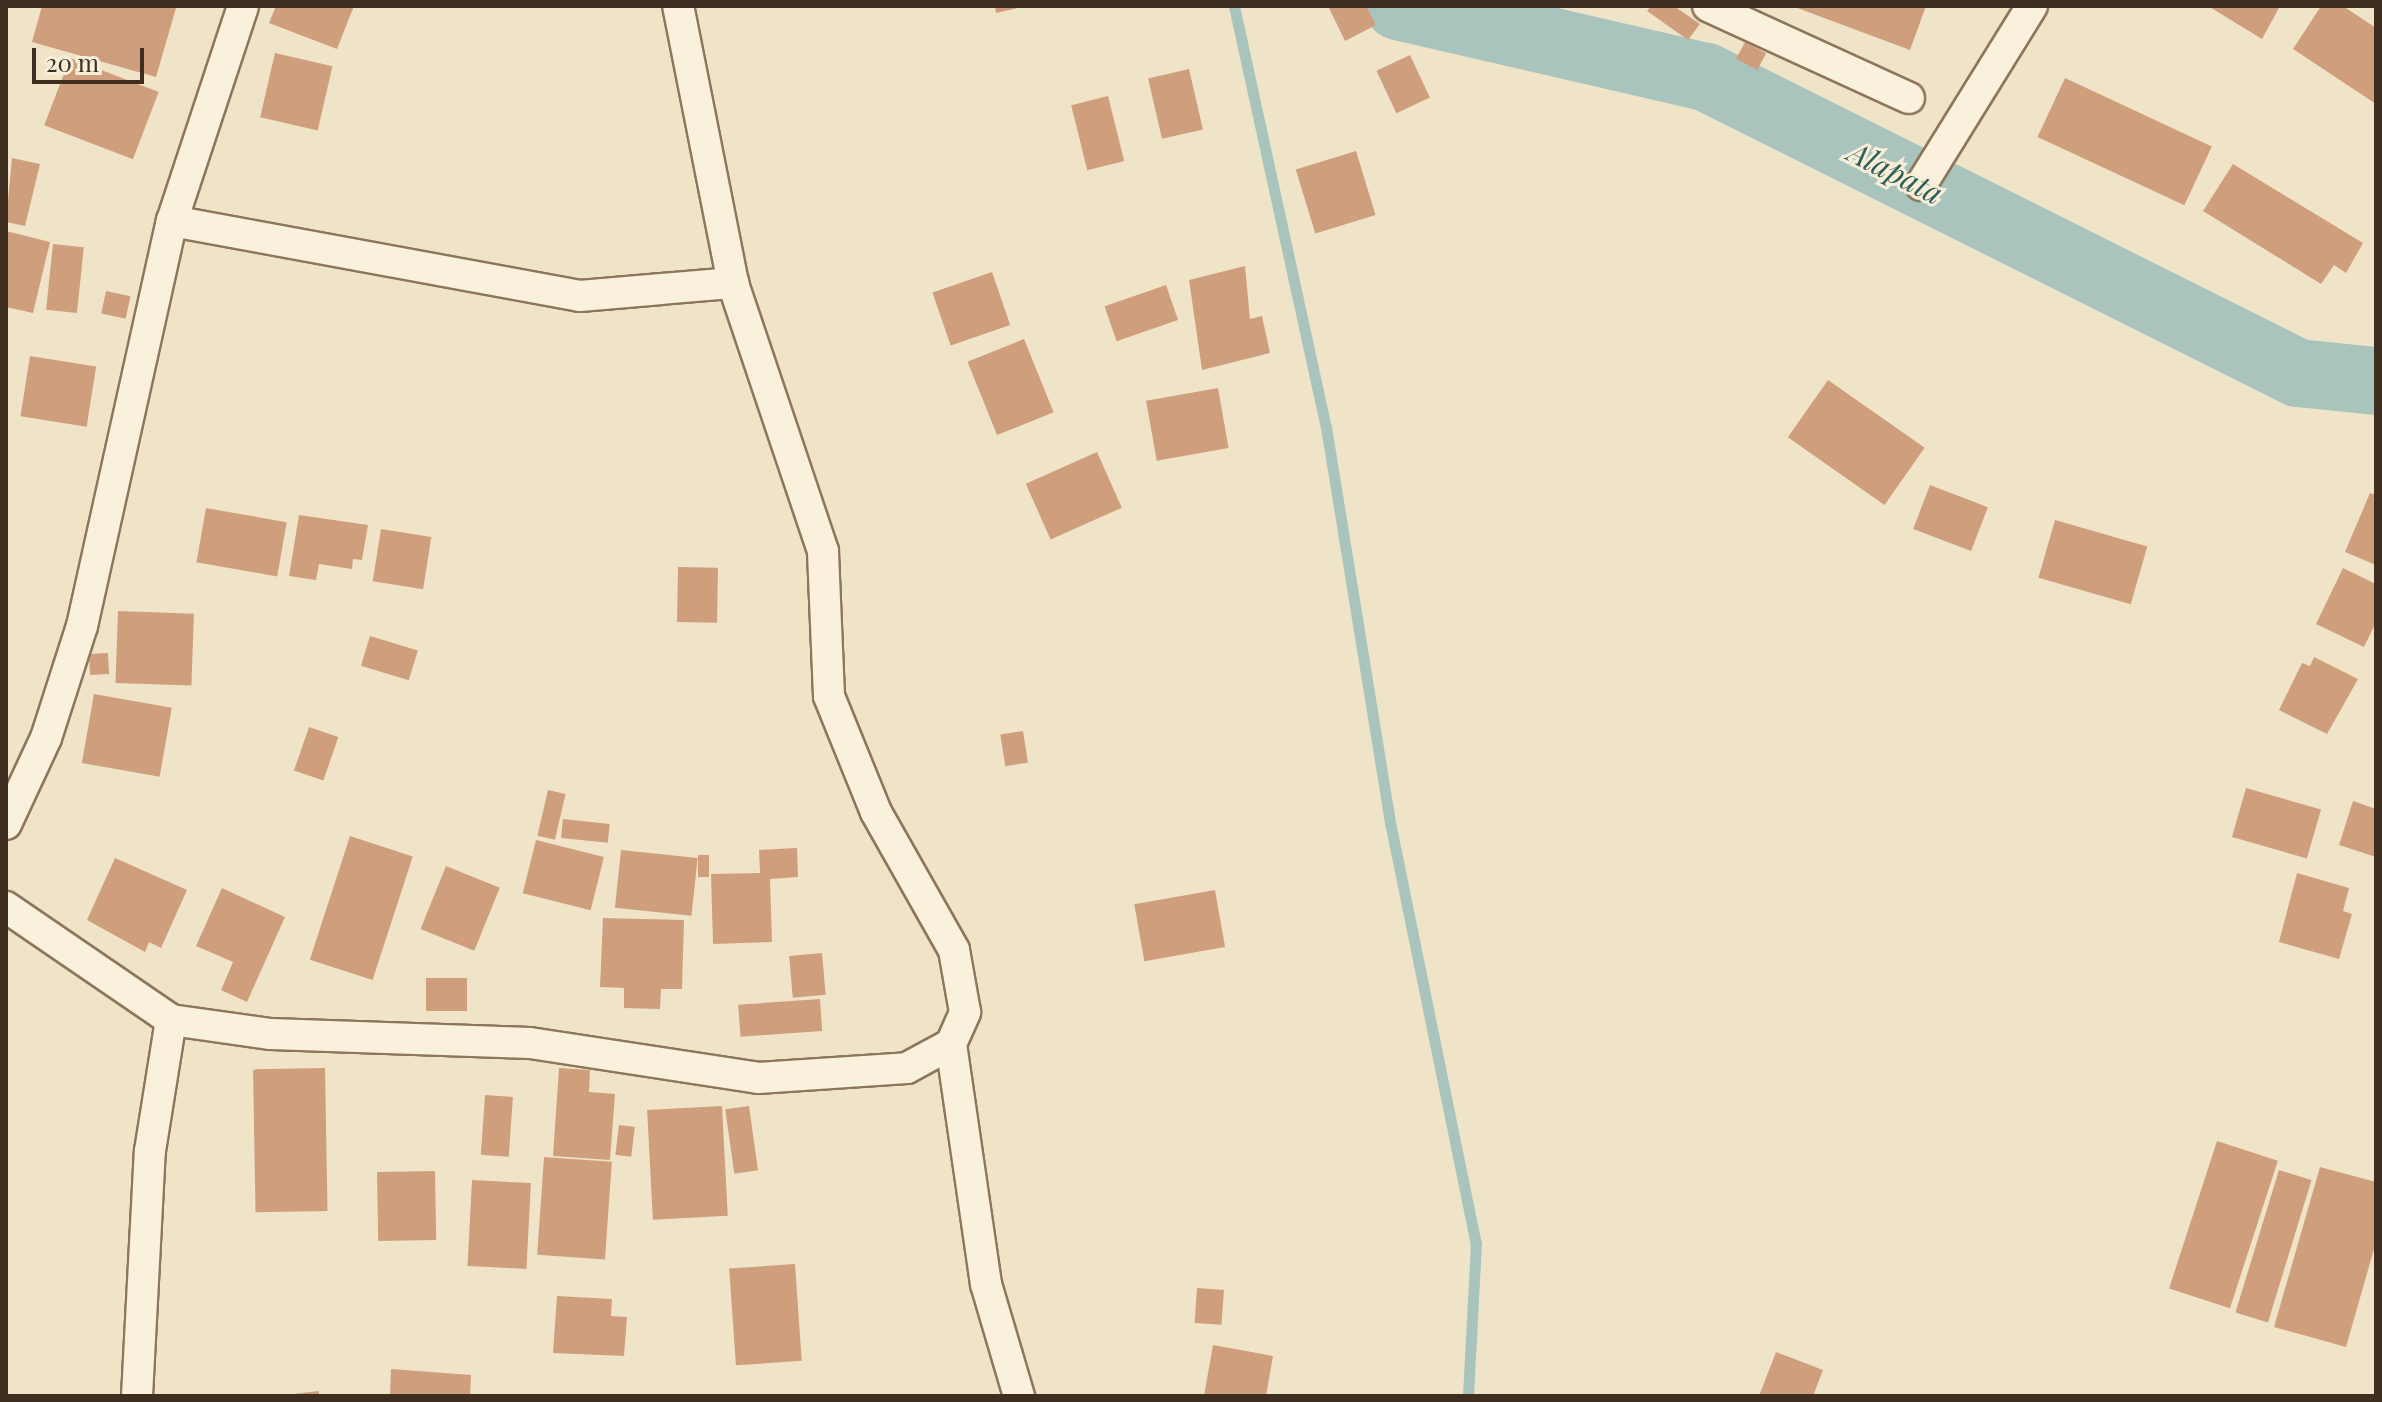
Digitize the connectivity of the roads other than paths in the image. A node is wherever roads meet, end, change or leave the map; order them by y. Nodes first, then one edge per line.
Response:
1 (243, 6) edge
2 (678, 6) edge
3 (1708, 6) edge
4 (2032, 6) edge
5 (1909, 98) dead end
6 (1921, 185) dead end
7 (172, 221) junction
8 (733, 283) junction
9 (6, 824) edge
10 (6, 907) edge
11 (171, 1020) junction
12 (951, 1044) junction
13 (137, 1396) edge
14 (1019, 1396) edge

1 - 7 street
2 - 8 street
3 - 5 street
4 - 6 street
7 - 8 street
7 - 9 street
8 - 12 street
10 - 11 street
11 - 12 street
11 - 13 street
12 - 14 street

